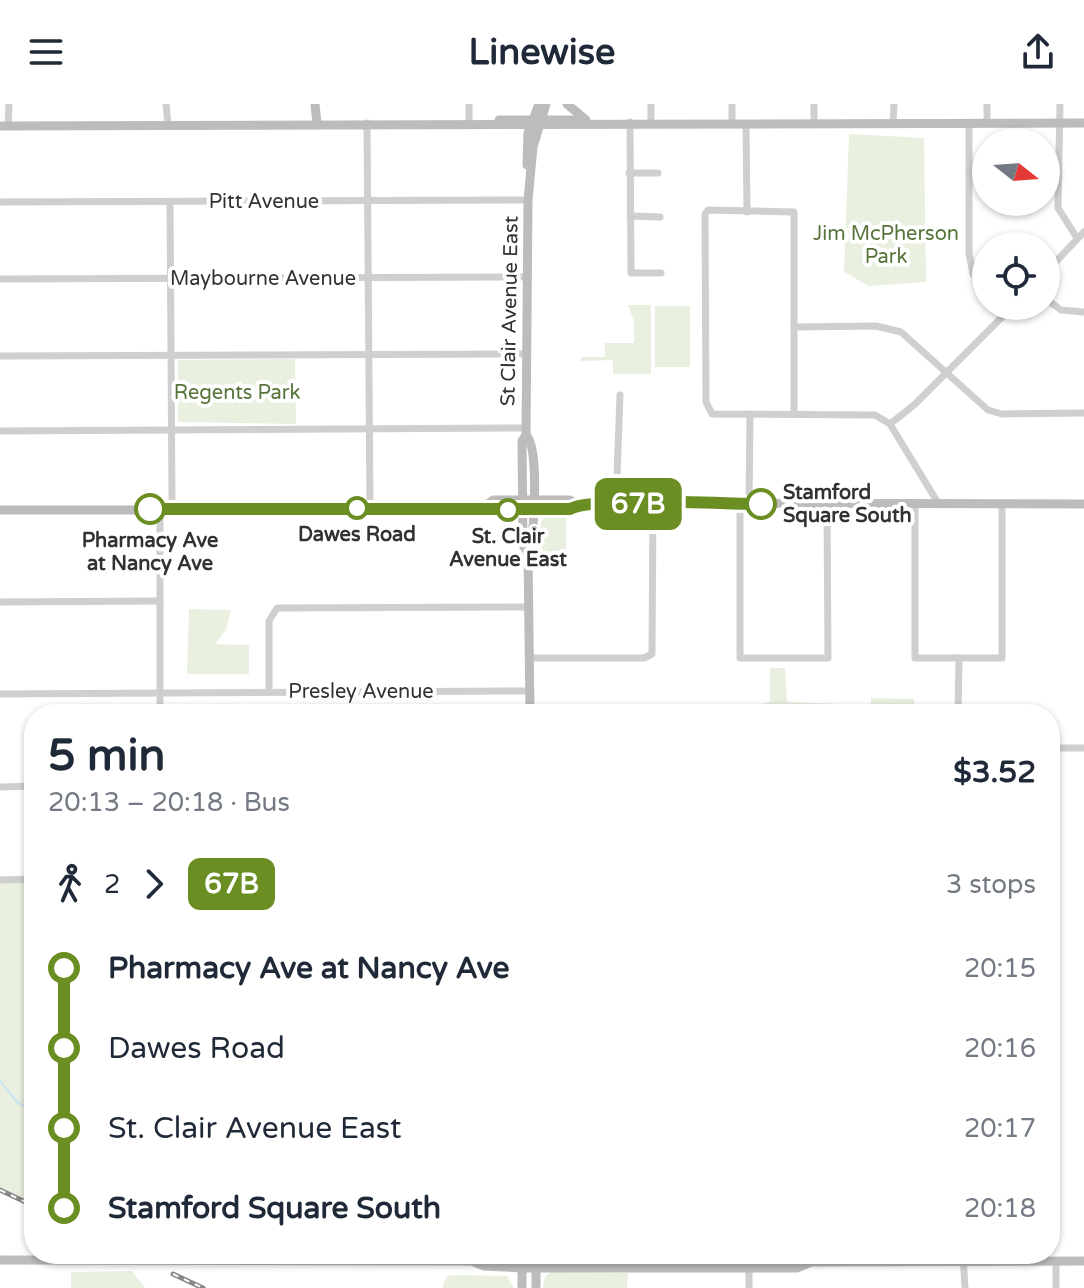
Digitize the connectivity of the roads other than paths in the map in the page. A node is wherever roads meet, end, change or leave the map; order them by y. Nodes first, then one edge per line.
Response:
1 (9, 104) edge
2 (166, 104) edge
3 (315, 104) edge
4 (469, 104) edge
5 (539, 104) edge
6 (546, 104) edge
7 (567, 104) edge
8 (651, 104) edge
9 (732, 104) edge
10 (814, 104) edge
11 (894, 104) edge
12 (987, 104) edge
13 (1060, 104) edge
14 (586, 120) junction
15 (535, 122) junction
16 (630, 122) junction
17 (814, 122) junction
18 (367, 123) junction
19 (474, 123) junction
20 (606, 123) junction
21 (651, 123) junction
22 (893, 123) junction
23 (969, 123) junction
24 (987, 123) junction
25 (1059, 123) junction
26 (1084, 123) edge
27 (317, 124) junction
28 (732, 124) junction
29 (168, 125) junction
30 (746, 125) junction
31 (4, 126) edge
32 (629, 173) junction
33 (658, 173) dead end
34 (528, 200) junction
35 (367, 201) junction
36 (0, 202) edge
37 (170, 202) junction
38 (747, 212) junction
39 (630, 216) junction
40 (660, 217) dead end
41 (1081, 235) edge
42 (1060, 257) edge
43 (972, 269) edge
44 (661, 273) dead end
45 (368, 277) junction
46 (526, 277) junction
47 (171, 278) junction
48 (0, 279) edge
49 (1060, 309) edge
50 (1084, 312) edge
51 (996, 320) edge
52 (794, 327) junction
53 (368, 354) junction
54 (526, 354) junction
55 (0, 356) edge
56 (171, 356) junction
57 (946, 373) junction
58 (620, 395) dead end
59 (794, 413) junction
60 (1084, 413) edge
61 (750, 414) junction
62 (890, 424) junction
63 (172, 430) junction
64 (369, 430) junction
65 (0, 431) edge
66 (526, 432) junction
67 (616, 503) junction
68 (915, 503) junction
69 (938, 503) junction
70 (1002, 503) junction
71 (653, 504) junction
72 (745, 504) junction
73 (827, 504) junction
74 (1084, 504) edge
75 (528, 505) junction
76 (370, 508) junction
77 (167, 509) junction
78 (0, 510) edge
79 (160, 601) junction
80 (0, 602) edge
81 (529, 607) junction
82 (530, 658) junction
83 (959, 658) junction
84 (530, 691) junction
85 (269, 692) junction
86 (160, 693) junction
87 (0, 694) edge
88 (160, 704) edge
89 (530, 704) edge
90 (958, 704) edge
91 (1060, 748) edge
92 (1084, 748) edge
93 (24, 786) edge
94 (0, 787) edge
95 (24, 879) edge
96 (0, 880) edge
97 (0, 1260) edge
98 (24, 1260) edge
99 (1060, 1261) edge
100 (1084, 1261) edge
101 (479, 1264) edge
102 (522, 1264) edge
103 (536, 1264) edge
104 (806, 1264) edge
105 (963, 1264) edge
106 (1056, 1264) edge
107 (536, 1267) junction
108 (749, 1267) junction
109 (522, 1268) junction
110 (522, 1288) edge
111 (536, 1288) edge
112 (749, 1288) edge
113 (965, 1288) edge
114 (1056, 1288) edge

1 - 31 street
2 - 29 street
3 - 27 main road
4 - 19 street
5 - 15 main road, St Clair Avenue East
6 - 15 main road, St Clair Avenue East
7 - 14 main road
8 - 21 street
9 - 28 street
10 - 17 street
11 - 22 street
12 - 24 street
13 - 25 street
14 - 15 main road
14 - 20 main road
15 - 19 main road
15 - 20 main road
15 - 34 main road, St Clair Avenue East
16 - 20 main road
16 - 21 main road
16 - 32 street
17 - 22 main road
17 - 30 main road
18 - 19 main road
18 - 27 main road
18 - 35 street
21 - 28 main road
22 - 23 main road
23 - 24 main road
23 - 43 street
24 - 25 main road
25 - 26 main road
25 - 41 street
27 - 29 main road
28 - 30 main road
29 - 31 main road
30 - 38 street
32 - 33 street
32 - 39 street
34 - 35 street, Pitt Avenue
34 - 46 main road, St Clair Avenue East
35 - 37 street, Pitt Avenue
35 - 45 street
36 - 37 street, Pitt Avenue
37 - 47 street
38 - 52 street
38 - 61 street
39 - 40 street
39 - 44 street
41 - 42 street
45 - 46 street, Maybourne Avenue
45 - 47 street, Maybourne Avenue
45 - 53 street
46 - 54 main road, St Clair Avenue East
47 - 48 street, Maybourne Avenue
47 - 56 street
49 - 50 street
51 - 57 street
52 - 57 street
52 - 59 street
53 - 54 street
53 - 56 street
53 - 64 street
54 - 66 main road, St Clair Avenue East
55 - 56 street
56 - 63 street
57 - 60 street
57 - 62 street
58 - 67 street
59 - 61 street
59 - 62 street
61 - 72 street
62 - 69 street
63 - 64 street
63 - 65 street
63 - 77 street
64 - 66 street
64 - 76 street
66 - 75 main road, St Clair Avenue East
67 - 71 main road
67 - 75 main road
68 - 69 main road
68 - 73 main road
68 - 83 street
69 - 70 main road
70 - 74 main road
70 - 83 street
71 - 72 main road
71 - 82 street
72 - 73 main road
72 - 73 street
75 - 76 main road
75 - 81 main road, St Clair Avenue East
76 - 77 main road
77 - 78 main road
77 - 79 street
79 - 80 street
79 - 86 street
81 - 82 main road, St Clair Avenue East
81 - 85 street
82 - 84 main road, St Clair Avenue East
83 - 90 street
84 - 85 street, Presley Avenue
84 - 89 main road, St Clair Avenue East
85 - 86 street, Presley Avenue
86 - 87 street, Presley Avenue
86 - 88 street
91 - 92 street
93 - 94 street
95 - 96 street
97 - 98 main road
99 - 100 main road
101 - 109 main road
102 - 109 main road
103 - 107 main road
104 - 108 main road
105 - 113 street
106 - 114 street
107 - 108 main road
107 - 109 main road
107 - 111 main road
108 - 112 street
109 - 110 main road

